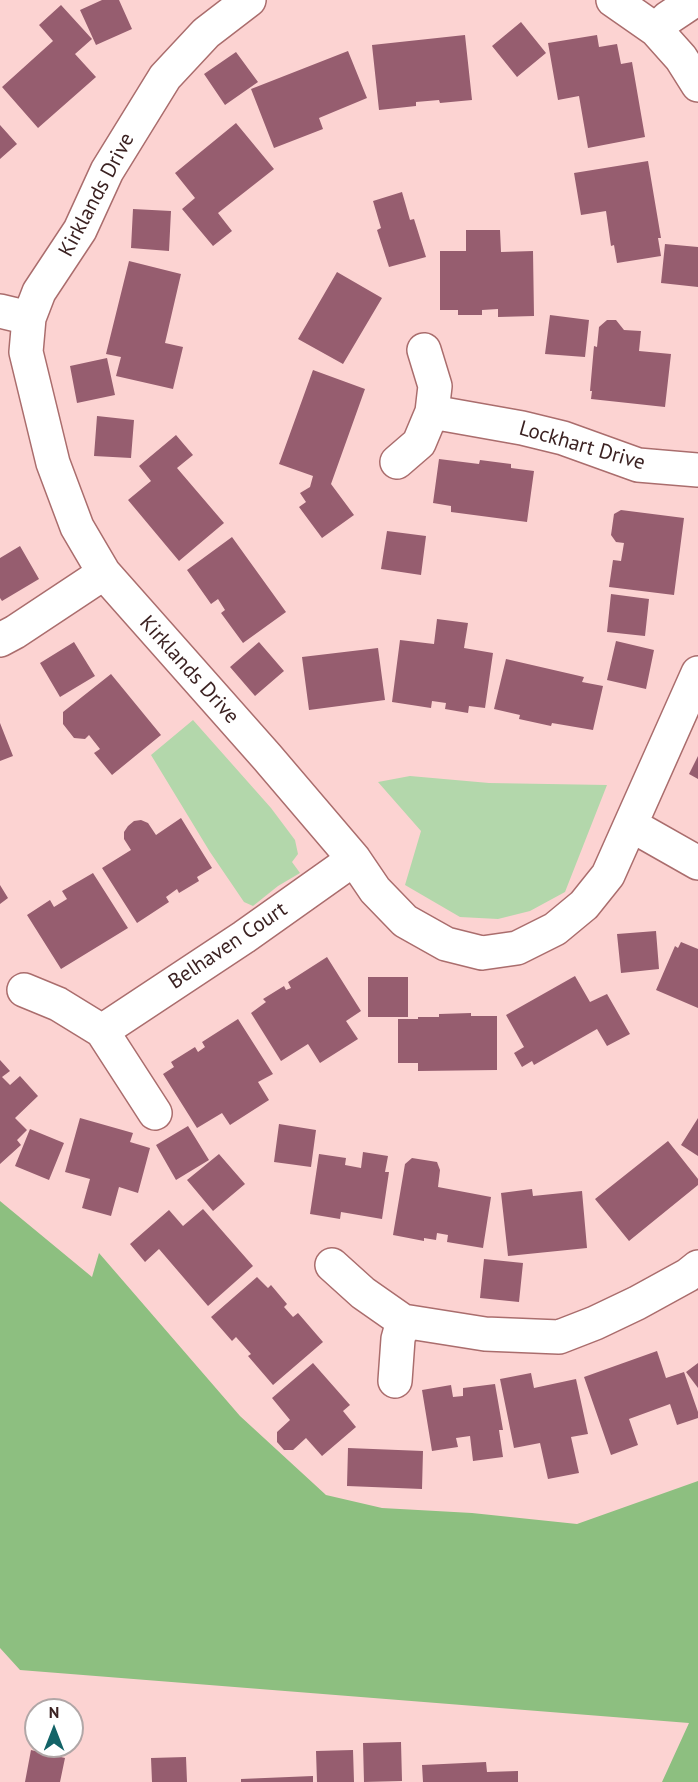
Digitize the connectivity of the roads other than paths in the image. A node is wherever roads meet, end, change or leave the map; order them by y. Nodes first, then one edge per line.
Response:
1 (249, 0) edge
2 (613, 0) edge
3 (695, 0) edge
4 (656, 30) junction
5 (698, 85) edge
6 (15, 314) edge
7 (424, 350) dead end
8 (432, 412) junction
9 (397, 462) dead end
10 (698, 470) edge
11 (104, 573) junction
12 (0, 640) edge
13 (698, 673) edge
14 (631, 825) junction
15 (354, 859) junction
16 (698, 863) edge
17 (24, 990) dead end
18 (102, 1031) junction
19 (155, 1113) dead end
20 (332, 1265) dead end
21 (698, 1267) edge
22 (403, 1321) junction
23 (395, 1381) dead end

1 - 6 street, Kirklands Drive
2 - 4 street
3 - 4 street
4 - 5 street
6 - 11 street, Kirklands Drive
7 - 8 street
8 - 9 street
8 - 10 street, Lockhart Drive
11 - 12 street
11 - 15 street, Kirklands Drive
13 - 14 street, Kirklands Drive
14 - 15 street, Kirklands Drive
14 - 16 street
15 - 18 street, Belhaven Court
17 - 18 street
18 - 19 street
20 - 22 street
21 - 22 street
22 - 23 street

